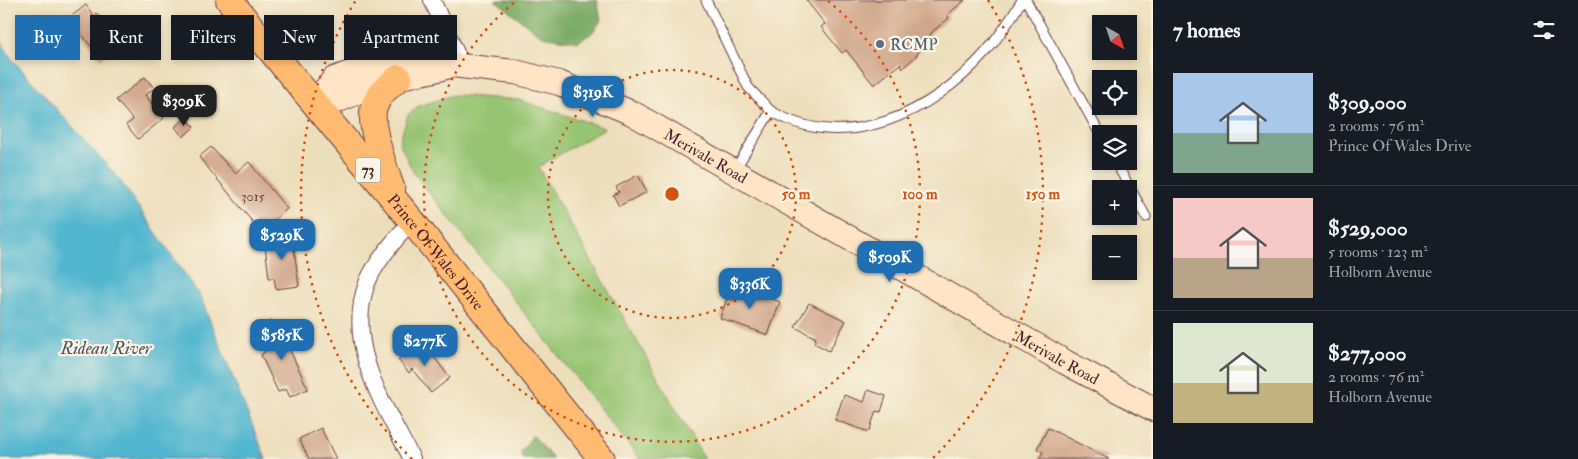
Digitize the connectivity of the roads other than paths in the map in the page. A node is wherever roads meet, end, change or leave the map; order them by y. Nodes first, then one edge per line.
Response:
1 (228, 0) edge
2 (432, 0) edge
3 (706, 0) edge
4 (1022, 0) edge
5 (1026, 0) edge
6 (457, 66) junction
7 (399, 78) junction
8 (317, 107) junction
9 (770, 111) junction
10 (1095, 125) edge
11 (1120, 170) edge
12 (734, 171) junction
13 (407, 215) junction
14 (1146, 217) dead end
15 (1153, 409) edge
16 (412, 459) edge
17 (602, 459) edge

1 - 8 main road, Prince Of Wales Drive / 73
2 - 6 street
3 - 9 lane
4 - 9 lane
5 - 10 lane
6 - 7 main road, Merivale Road
6 - 8 main road, Merivale Road
6 - 12 main road, Merivale Road
7 - 8 main road, Merivale Road
7 - 13 main road
8 - 13 main road, Prince Of Wales Drive / 73
9 - 12 lane
11 - 14 lane
12 - 15 main road, Merivale Road
13 - 16 street
13 - 17 main road, Prince Of Wales Drive / 73

